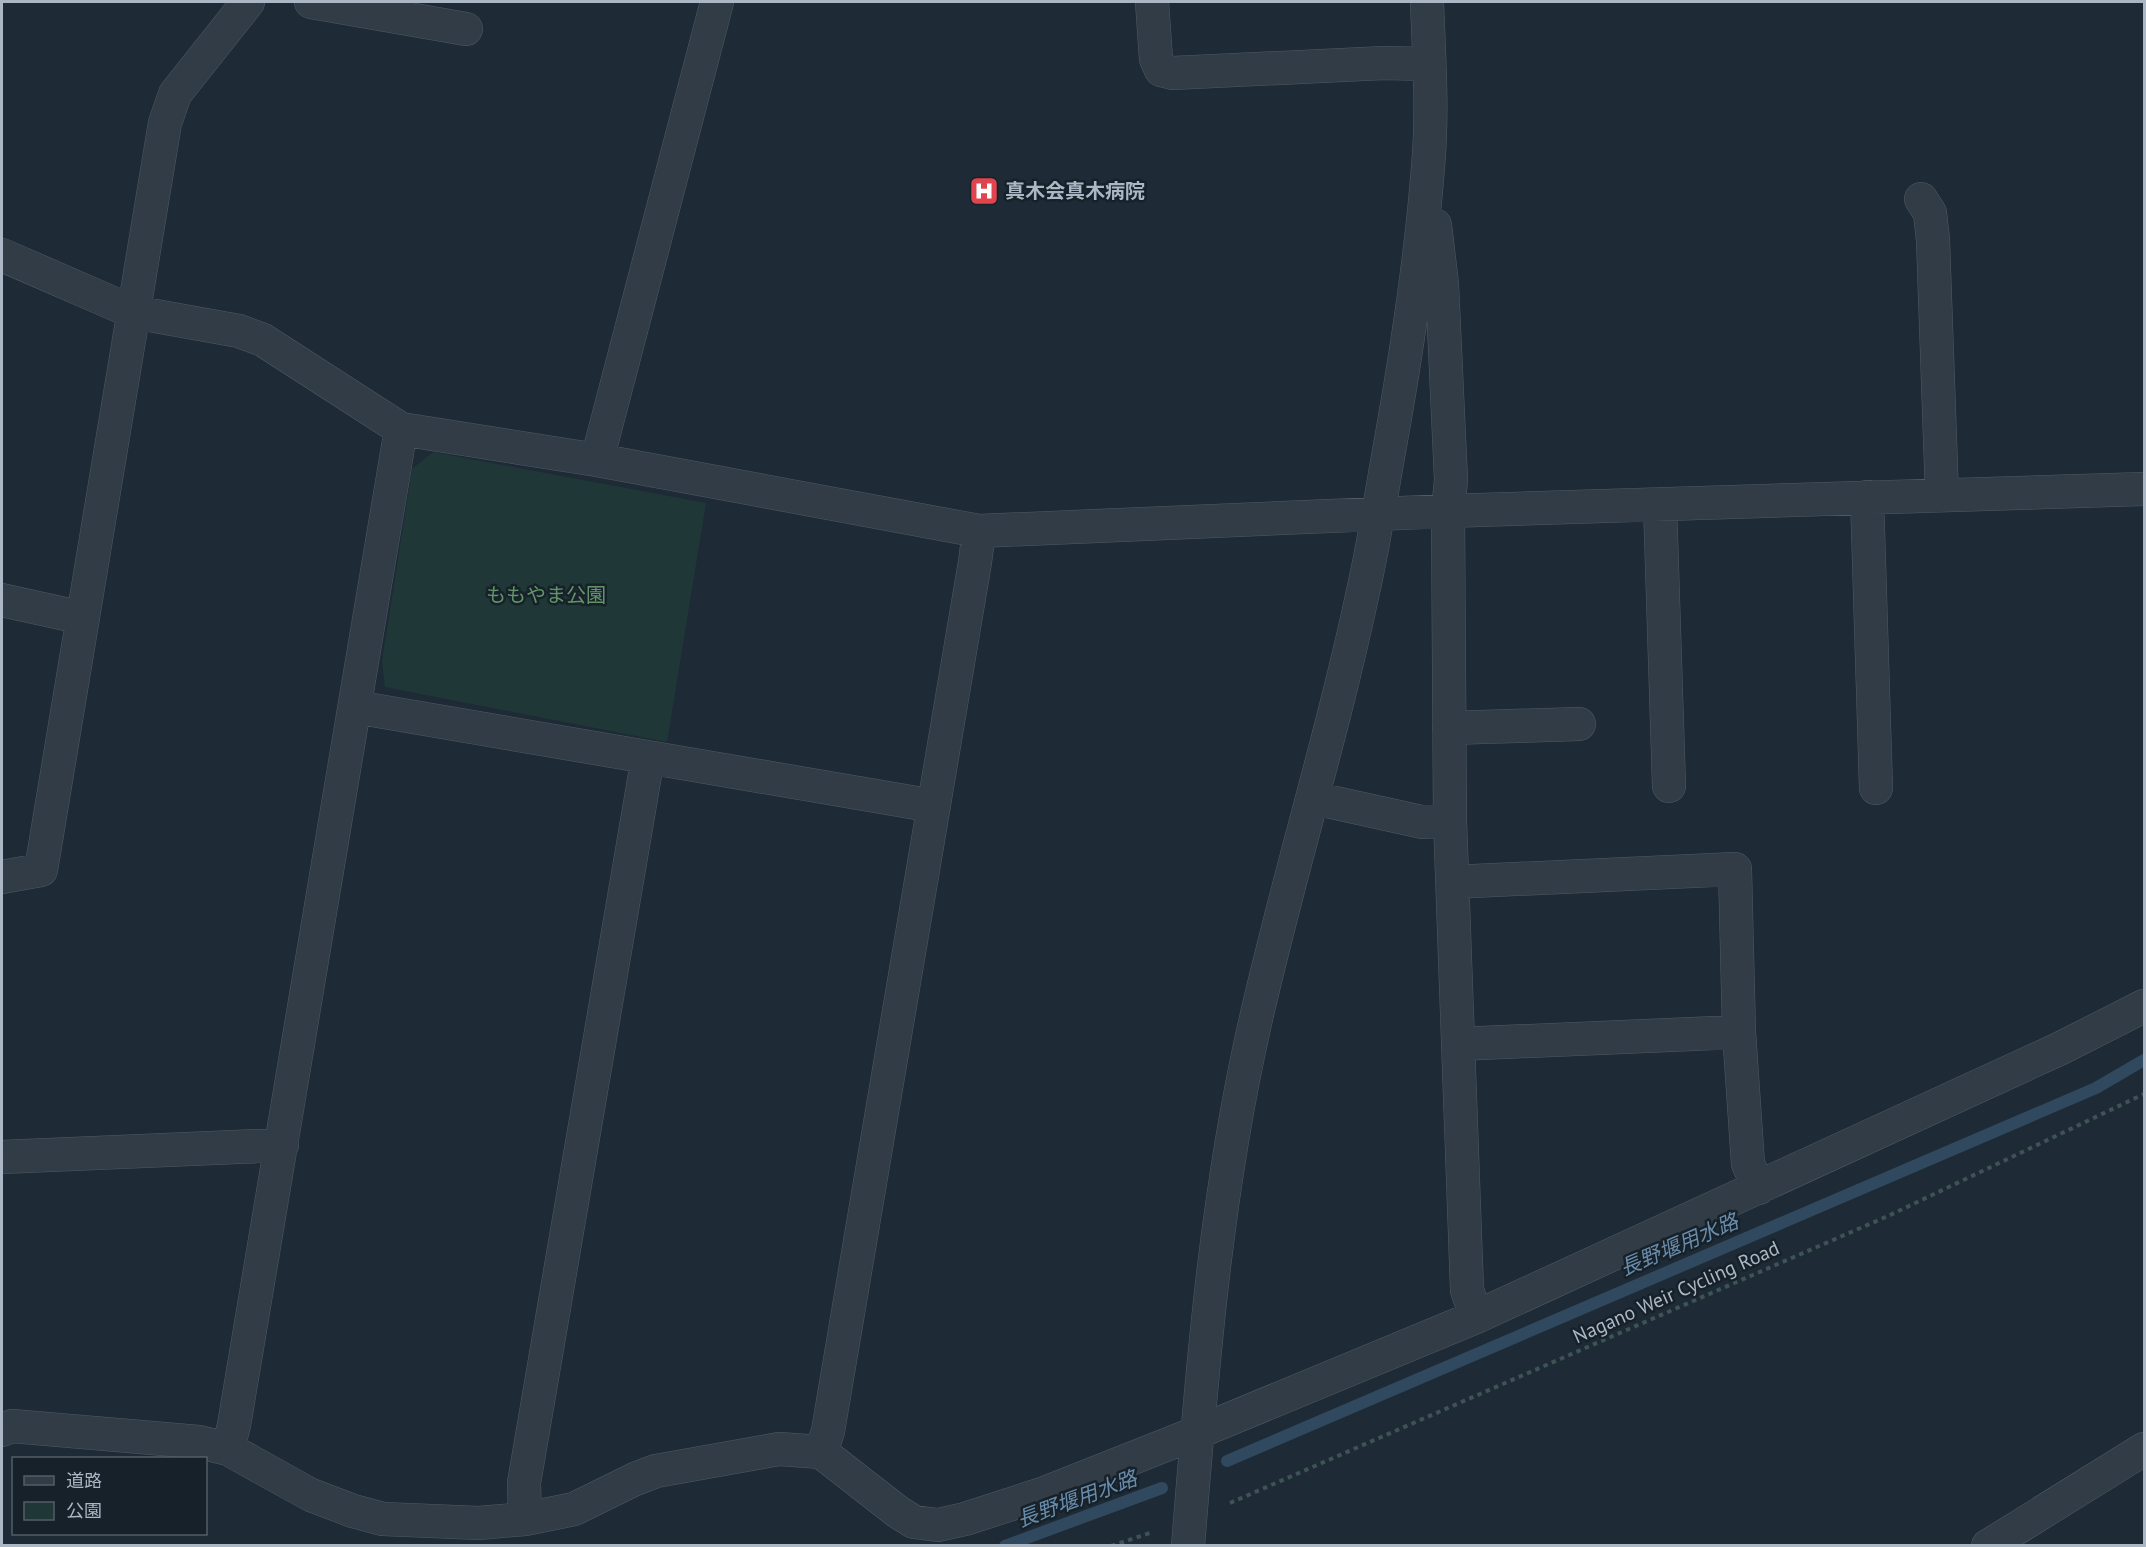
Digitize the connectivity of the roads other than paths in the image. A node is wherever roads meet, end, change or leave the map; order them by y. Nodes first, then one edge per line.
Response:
1 (245, 2) edge
2 (311, 2) edge
3 (717, 2) edge
4 (1152, 2) edge
5 (1427, 2) edge
6 (466, 29) dead end
7 (1429, 64) junction
8 (1429, 164) junction
9 (1921, 199) dead end
10 (2, 255) edge
11 (133, 312) junction
12 (401, 429) junction
13 (597, 460) junction
14 (2145, 489) edge
15 (1942, 495) junction
16 (1867, 497) junction
17 (1660, 504) junction
18 (1448, 511) junction
19 (1378, 514) junction
20 (979, 531) junction
21 (2, 600) edge
22 (83, 618) junction
23 (355, 707) junction
24 (1579, 724) dead end
25 (1449, 728) junction
26 (648, 758) junction
27 (1669, 786) dead end
28 (1876, 788) dead end
29 (1313, 798) junction
30 (934, 806) junction
31 (1450, 820) junction
32 (2, 877) edge
33 (1452, 882) junction
34 (2145, 1006) edge
35 (1739, 1032) junction
36 (1458, 1044) junction
37 (282, 1144) junction
38 (2, 1157) edge
39 (1759, 1188) junction
40 (1476, 1317) junction
41 (2, 1430) edge
42 (1196, 1433) junction
43 (228, 1449) junction
44 (2145, 1449) edge
45 (821, 1452) junction
46 (525, 1519) junction
47 (1175, 1537) edge
48 (1988, 1545) edge

1 - 11 street
2 - 6 street
3 - 13 street
4 - 7 street
5 - 7 street
7 - 8 street
8 - 18 street
8 - 19 street
9 - 15 street
10 - 11 street
11 - 12 street
11 - 22 street
12 - 13 street
12 - 23 street
13 - 20 street
14 - 15 street
15 - 16 street
16 - 17 street
16 - 28 street
17 - 18 street
17 - 27 street
18 - 19 street
18 - 25 street
19 - 20 street
19 - 29 street
20 - 30 street
21 - 22 street
22 - 32 street
23 - 26 street
23 - 37 street
24 - 25 street
25 - 31 street
26 - 30 street
26 - 46 street
29 - 31 street
29 - 42 street
30 - 45 street
31 - 33 street
33 - 35 street
33 - 36 street
34 - 39 street
35 - 36 street
35 - 39 street
36 - 40 street
37 - 38 street
37 - 43 street
39 - 40 street
40 - 42 street
41 - 43 street
42 - 45 street
42 - 47 street
43 - 46 street
44 - 48 street
45 - 46 street

